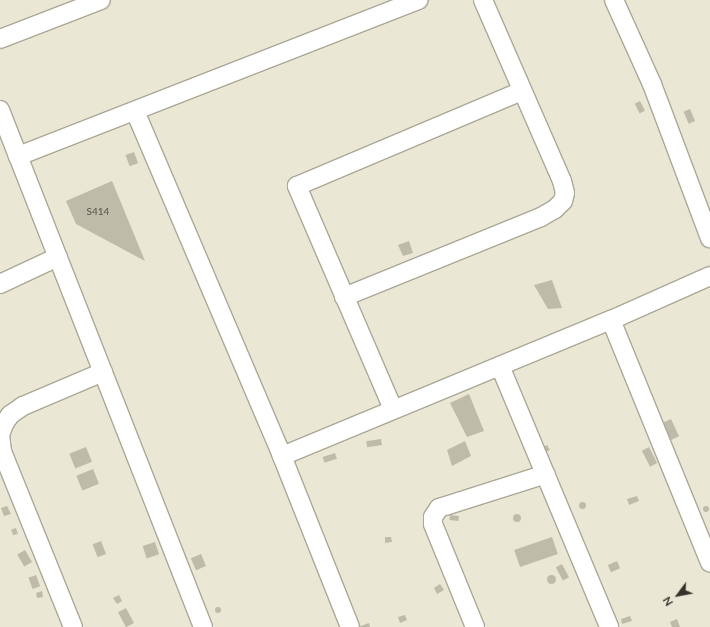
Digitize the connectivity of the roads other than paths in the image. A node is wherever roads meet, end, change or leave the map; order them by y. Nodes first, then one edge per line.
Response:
1 (101, 0) edge
2 (419, 0) edge
3 (483, 0) edge
4 (614, 0) edge
5 (0, 39) edge
6 (522, 91) junction
7 (0, 110) edge
8 (135, 111) junction
9 (18, 156) junction
10 (710, 238) edge
11 (58, 257) junction
12 (710, 276) edge
13 (0, 284) edge
14 (344, 297) junction
15 (611, 320) junction
16 (500, 366) junction
17 (103, 372) junction
18 (393, 409) junction
19 (282, 456) junction
20 (546, 474) junction
21 (710, 563) edge
22 (73, 627) edge
23 (203, 627) edge
24 (350, 627) edge
25 (475, 627) edge
26 (609, 627) edge

1 - 5 street
2 - 8 street
3 - 6 street
4 - 10 street
6 - 14 street
6 - 14 street
7 - 9 street
8 - 9 street
8 - 19 street
9 - 11 street
11 - 13 street
11 - 17 street
12 - 15 street
14 - 18 street
15 - 16 street
15 - 21 street
16 - 18 street
16 - 20 street
17 - 22 street
17 - 23 street
18 - 19 street
19 - 24 street
20 - 25 street
20 - 26 street

